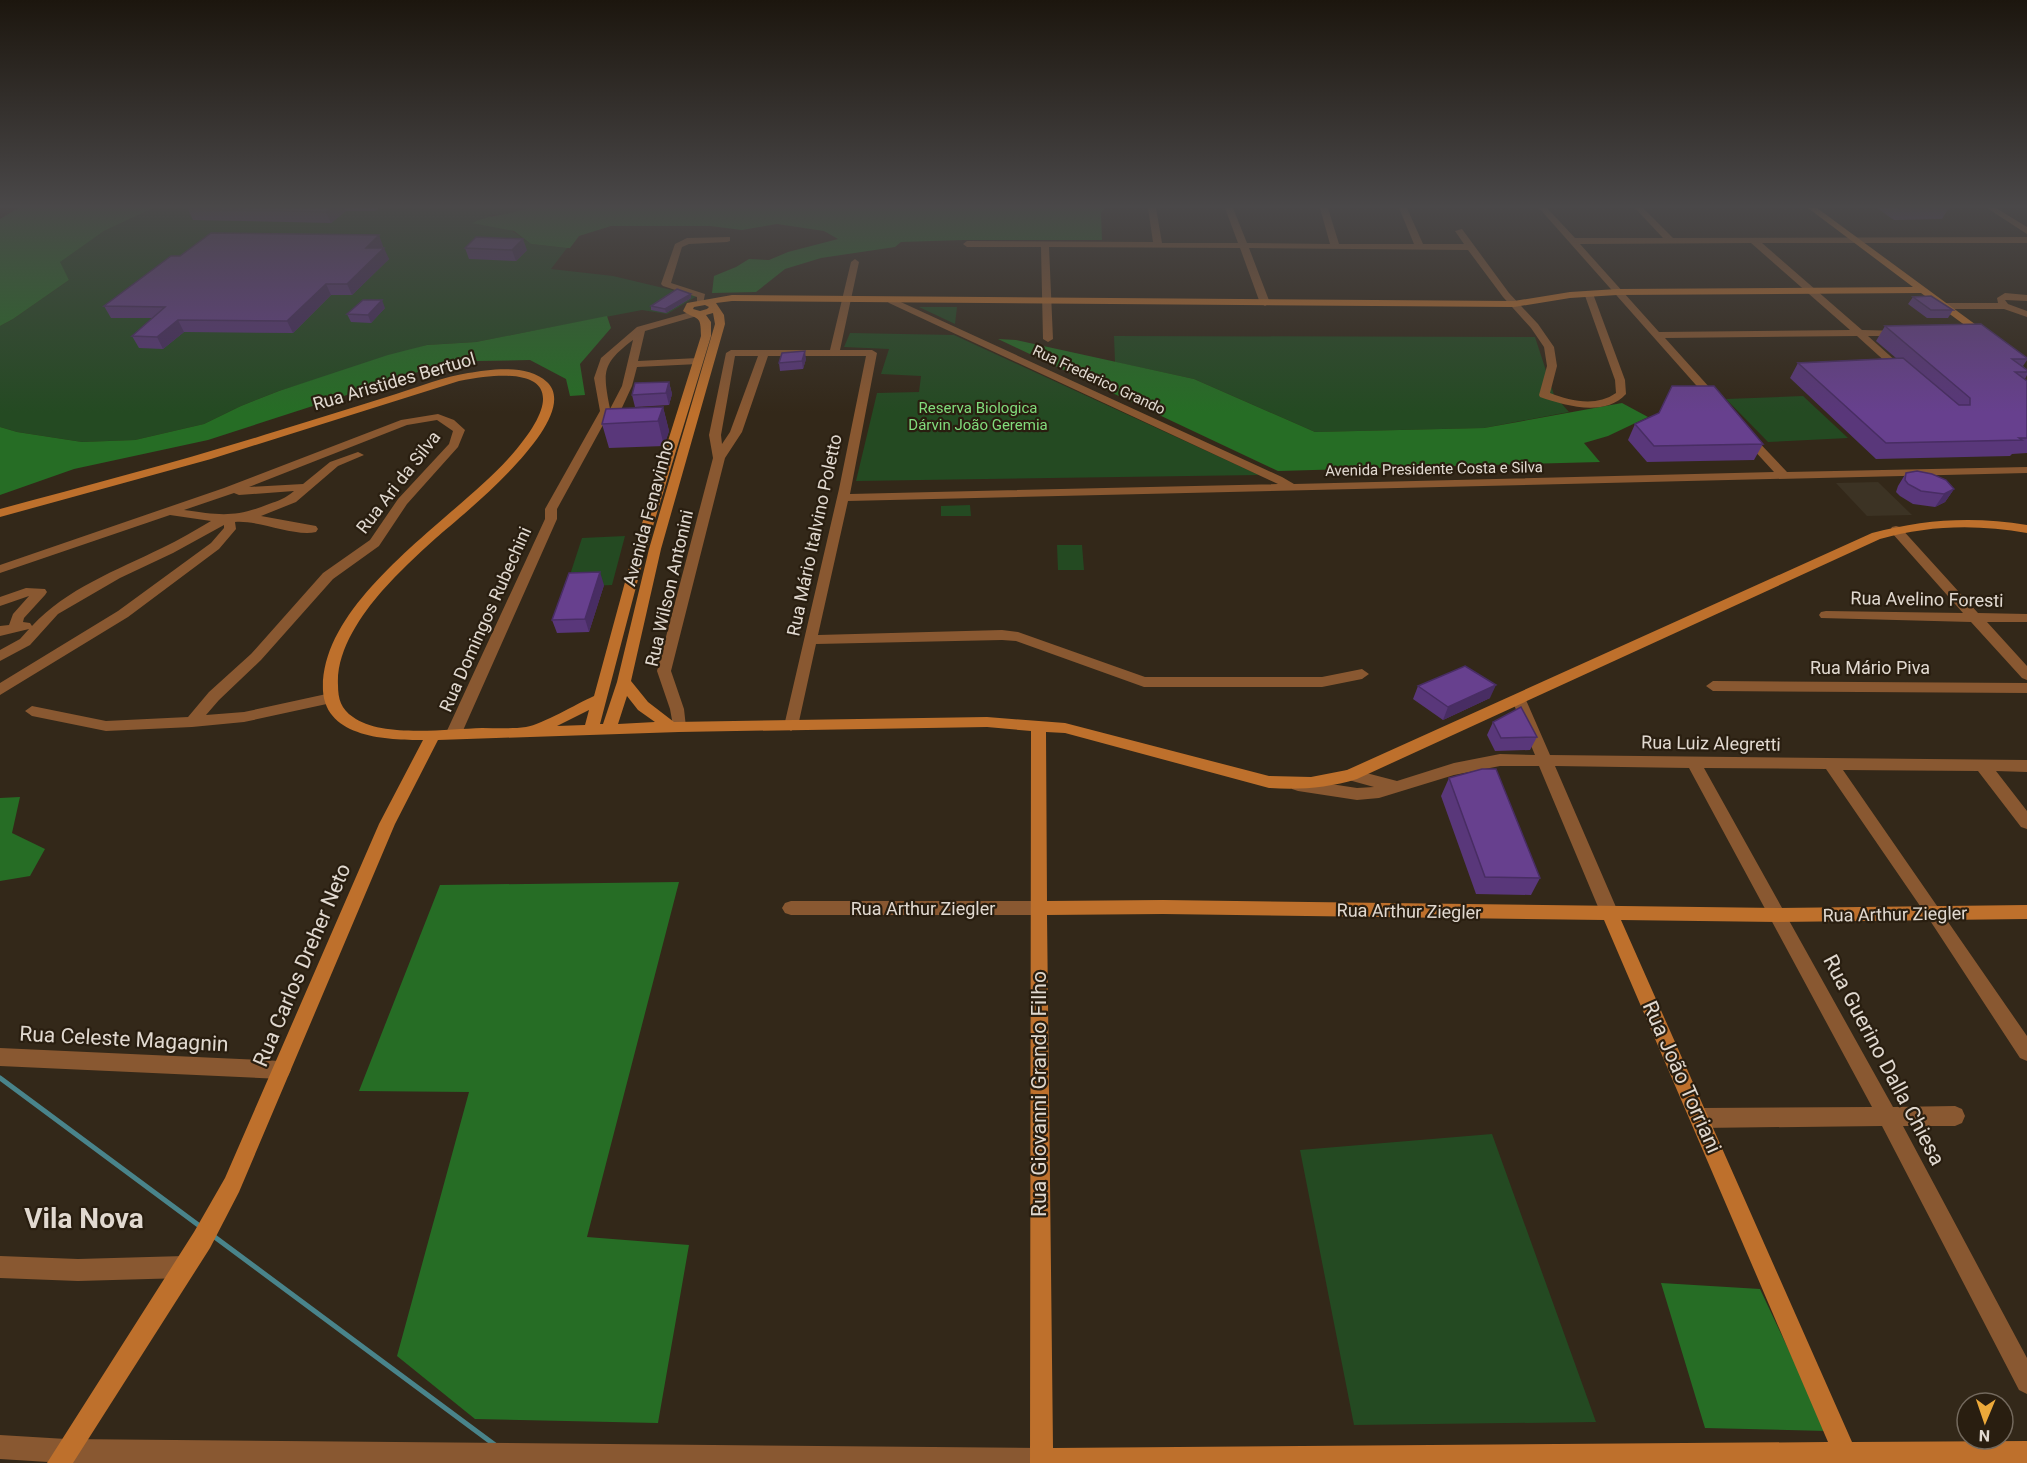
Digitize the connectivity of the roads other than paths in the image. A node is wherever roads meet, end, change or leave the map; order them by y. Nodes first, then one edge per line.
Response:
1 (668, 276) edge
2 (852, 276) edge
3 (1047, 276) edge
4 (1255, 276) edge
5 (1493, 276) edge
6 (1603, 276) edge
7 (1794, 276) edge
8 (1904, 276) edge
9 (1810, 290) junction
10 (1923, 290) junction
11 (1617, 292) junction
12 (1588, 293) junction
13 (2027, 298) edge
14 (847, 301) junction
15 (892, 301) junction
16 (1048, 301) junction
17 (1265, 303) junction
18 (1515, 304) junction
19 (1945, 306) junction
20 (2005, 306) junction
21 (704, 308) junction
22 (2027, 314) edge
23 (640, 329) junction
24 (1860, 333) junction
25 (1915, 333) edge
26 (1959, 333) edge
27 (1981, 333) junction
28 (1657, 335) junction
29 (1048, 339) dead end
30 (1990, 340) edge
31 (764, 352) junction
32 (704, 353) junction
33 (834, 353) junction
34 (632, 364) junction
35 (1911, 379) edge
36 (1719, 405) edge
37 (686, 418) junction
38 (1743, 431) edge
39 (358, 454) dead end
40 (681, 458) junction
41 (719, 458) junction
42 (668, 459) junction
43 (2027, 459) edge
44 (1774, 466) junction
45 (1881, 468) junction
46 (2027, 470) edge
47 (1593, 476) junction
48 (1784, 476) junction
49 (1278, 479) junction
50 (307, 487) junction
51 (1102, 488) junction
52 (1292, 488) junction
53 (228, 491) junction
54 (844, 493) junction
55 (655, 501) junction
56 (668, 501) junction
57 (165, 511) junction
58 (0, 513) edge
59 (249, 517) junction
60 (224, 519) junction
61 (551, 519) junction
62 (312, 529) dead end
63 (2027, 529) edge
64 (1896, 530) junction
65 (640, 549) junction
66 (655, 549) junction
67 (0, 569) edge
68 (643, 601) junction
69 (0, 602) edge
70 (627, 602) junction
71 (1826, 615) dead end
72 (1975, 618) junction
73 (2027, 618) edge
74 (40, 623) junction
75 (15, 627) junction
76 (0, 631) edge
77 (810, 640) junction
78 (0, 656) edge
79 (628, 662) junction
80 (611, 663) junction
81 (1362, 674) dead end
82 (2027, 675) edge
83 (624, 682) junction
84 (1713, 686) dead end
85 (2027, 688) edge
86 (0, 690) edge
87 (331, 698) junction
88 (601, 699) junction
89 (1519, 700) junction
90 (32, 711) dead end
91 (192, 722) junction
92 (1038, 725) junction
93 (791, 726) junction
94 (675, 727) junction
95 (591, 730) junction
96 (608, 730) junction
97 (527, 732) junction
98 (433, 735) junction
99 (453, 735) junction
100 (1544, 760) junction
101 (1694, 763) junction
102 (1831, 765) junction
103 (1983, 766) junction
104 (2027, 766) edge
105 (1351, 775) junction
106 (1298, 785) junction
107 (1398, 786) junction
108 (2027, 824) edge
109 (791, 908) dead end
110 (1038, 908) junction
111 (2027, 912) edge
112 (1610, 914) junction
113 (1935, 914) junction
114 (1779, 915) junction
115 (2027, 1052) edge
116 (0, 1057) edge
117 (281, 1070) junction
118 (1955, 1116) dead end
119 (1888, 1117) junction
120 (1700, 1118) junction
121 (0, 1267) edge
122 (184, 1267) junction
123 (2027, 1382) edge
124 (0, 1447) edge
125 (2027, 1453) edge
126 (62, 1457) edge
127 (1847, 1458) edge
128 (1041, 1461) edge

1 - 21 street
2 - 14 street
3 - 16 street
4 - 17 street
5 - 18 street
6 - 11 street
7 - 9 street
8 - 10 street
9 - 10 street
9 - 11 street
9 - 24 street
10 - 19 street
11 - 12 street
11 - 28 street
12 - 18 street
12 - 18 street
13 - 20 street
14 - 15 street
14 - 21 street
14 - 33 street
15 - 16 street
15 - 49 street, Rua Frederico Grando
16 - 17 street
16 - 29 street
17 - 18 street
19 - 20 street
19 - 27 street
20 - 22 street
21 - 23 street
21 - 32 street, Avenida Fenavinho
23 - 34 street, Rua Domingos Rubechini
23 - 61 street, Rua Domingos Rubechini
24 - 25 street
24 - 28 street
24 - 35 street
26 - 27 street
27 - 30 street
28 - 36 street
31 - 33 street
31 - 41 street, Rua Wilson Antonini
31 - 41 street, Rua Wilson Antonini
32 - 34 street
32 - 37 street, Avenida Fenavinho
32 - 37 street, Avenida Fenavinho
33 - 54 street, Rua Mário Italvino Poletto
34 - 61 street, Rua Domingos Rubechini
37 - 40 street, Avenida Fenavinho
37 - 42 street, Avenida Fenavinho
38 - 44 street
39 - 50 street
40 - 42 street
40 - 56 street, Avenida Fenavinho
41 - 94 street, Rua Wilson Antonini
42 - 55 street, Avenida Fenavinho
43 - 45 street, Avenida Presidente Costa e Silva
44 - 45 street, Avenida Presidente Costa e Silva
44 - 47 street, Avenida Presidente Costa e Silva
44 - 48 street
45 - 46 street, Avenida Presidente Costa e Silva
45 - 48 street, Avenida Presidente Costa e Silva
47 - 48 street, Avenida Presidente Costa e Silva
47 - 49 street, Avenida Presidente Costa e Silva
47 - 52 street, Avenida Presidente Costa e Silva
49 - 51 street, Avenida Presidente Costa e Silva
49 - 52 street, Rua Frederico Grando
50 - 53 street
50 - 59 street
51 - 52 street, Avenida Presidente Costa e Silva
51 - 54 street, Avenida Presidente Costa e Silva
53 - 57 street, Rua Ari da Silva
53 - 91 street, Rua Ari da Silva
54 - 77 street, Rua Mário Italvino Poletto
55 - 56 street
55 - 65 street, Avenida Fenavinho
56 - 66 street, Avenida Fenavinho
57 - 60 street
57 - 67 street, Rua Ari da Silva
58 - 87 street, Rua Aristides Bertuol
59 - 60 street
59 - 62 street
60 - 74 street
60 - 86 street
61 - 99 street, Rua Domingos Rubechini
63 - 64 street
64 - 72 street
64 - 89 street
65 - 66 street
65 - 70 street, Avenida Fenavinho
66 - 68 street, Avenida Fenavinho
68 - 70 street
68 - 79 street, Avenida Fenavinho
69 - 75 street
70 - 80 street, Avenida Fenavinho
71 - 72 street, Rua Avelino Foresti
72 - 73 street, Rua Avelino Foresti
72 - 82 street
74 - 75 street
74 - 78 street
75 - 76 street
77 - 81 street
77 - 93 street, Rua Mário Italvino Poletto
79 - 80 street
79 - 83 street, Avenida Fenavinho
80 - 88 street, Avenida Fenavinho
83 - 94 street
83 - 96 street, Avenida Fenavinho
84 - 85 street, Rua Mário Piva
87 - 91 street
87 - 98 street
88 - 95 street, Avenida Fenavinho
88 - 97 street
89 - 100 street, Rua João Torriani
89 - 105 street
90 - 91 street
92 - 93 street
92 - 106 street
92 - 110 street, Rua Giovanni Grando Filho
93 - 94 street
94 - 96 street
95 - 96 street
95 - 97 street
97 - 99 street
98 - 99 street
98 - 117 street, Rua Carlos Dreher Neto
100 - 101 street, Rua Luiz Alegretti
100 - 107 street, Rua Luiz Alegretti
100 - 112 street, Rua João Torriani
101 - 102 street, Rua Luiz Alegretti
101 - 114 street, Rua Guerino Dalla Chiesa
102 - 103 street, Rua Luiz Alegretti
102 - 113 street
103 - 104 street, Rua Luiz Alegretti
103 - 108 street
105 - 106 street
105 - 107 street
106 - 107 street, Rua Luiz Alegretti
109 - 110 street, Rua Arthur Ziegler
110 - 112 street, Rua Arthur Ziegler
110 - 128 street, Rua Giovanni Grando Filho
111 - 113 street, Rua Arthur Ziegler
112 - 114 street, Rua Arthur Ziegler
112 - 120 street, Rua João Torriani
113 - 114 street, Rua Arthur Ziegler
113 - 115 street
114 - 119 street, Rua Guerino Dalla Chiesa
116 - 117 street, Rua Celeste Magagnin
117 - 122 street, Rua Carlos Dreher Neto
118 - 119 street
119 - 120 street
119 - 123 street, Rua Guerino Dalla Chiesa
120 - 127 street, Rua João Torriani
121 - 122 street
122 - 126 street, Rua Carlos Dreher Neto
124 - 126 street
125 - 127 street
126 - 128 street
127 - 128 street

